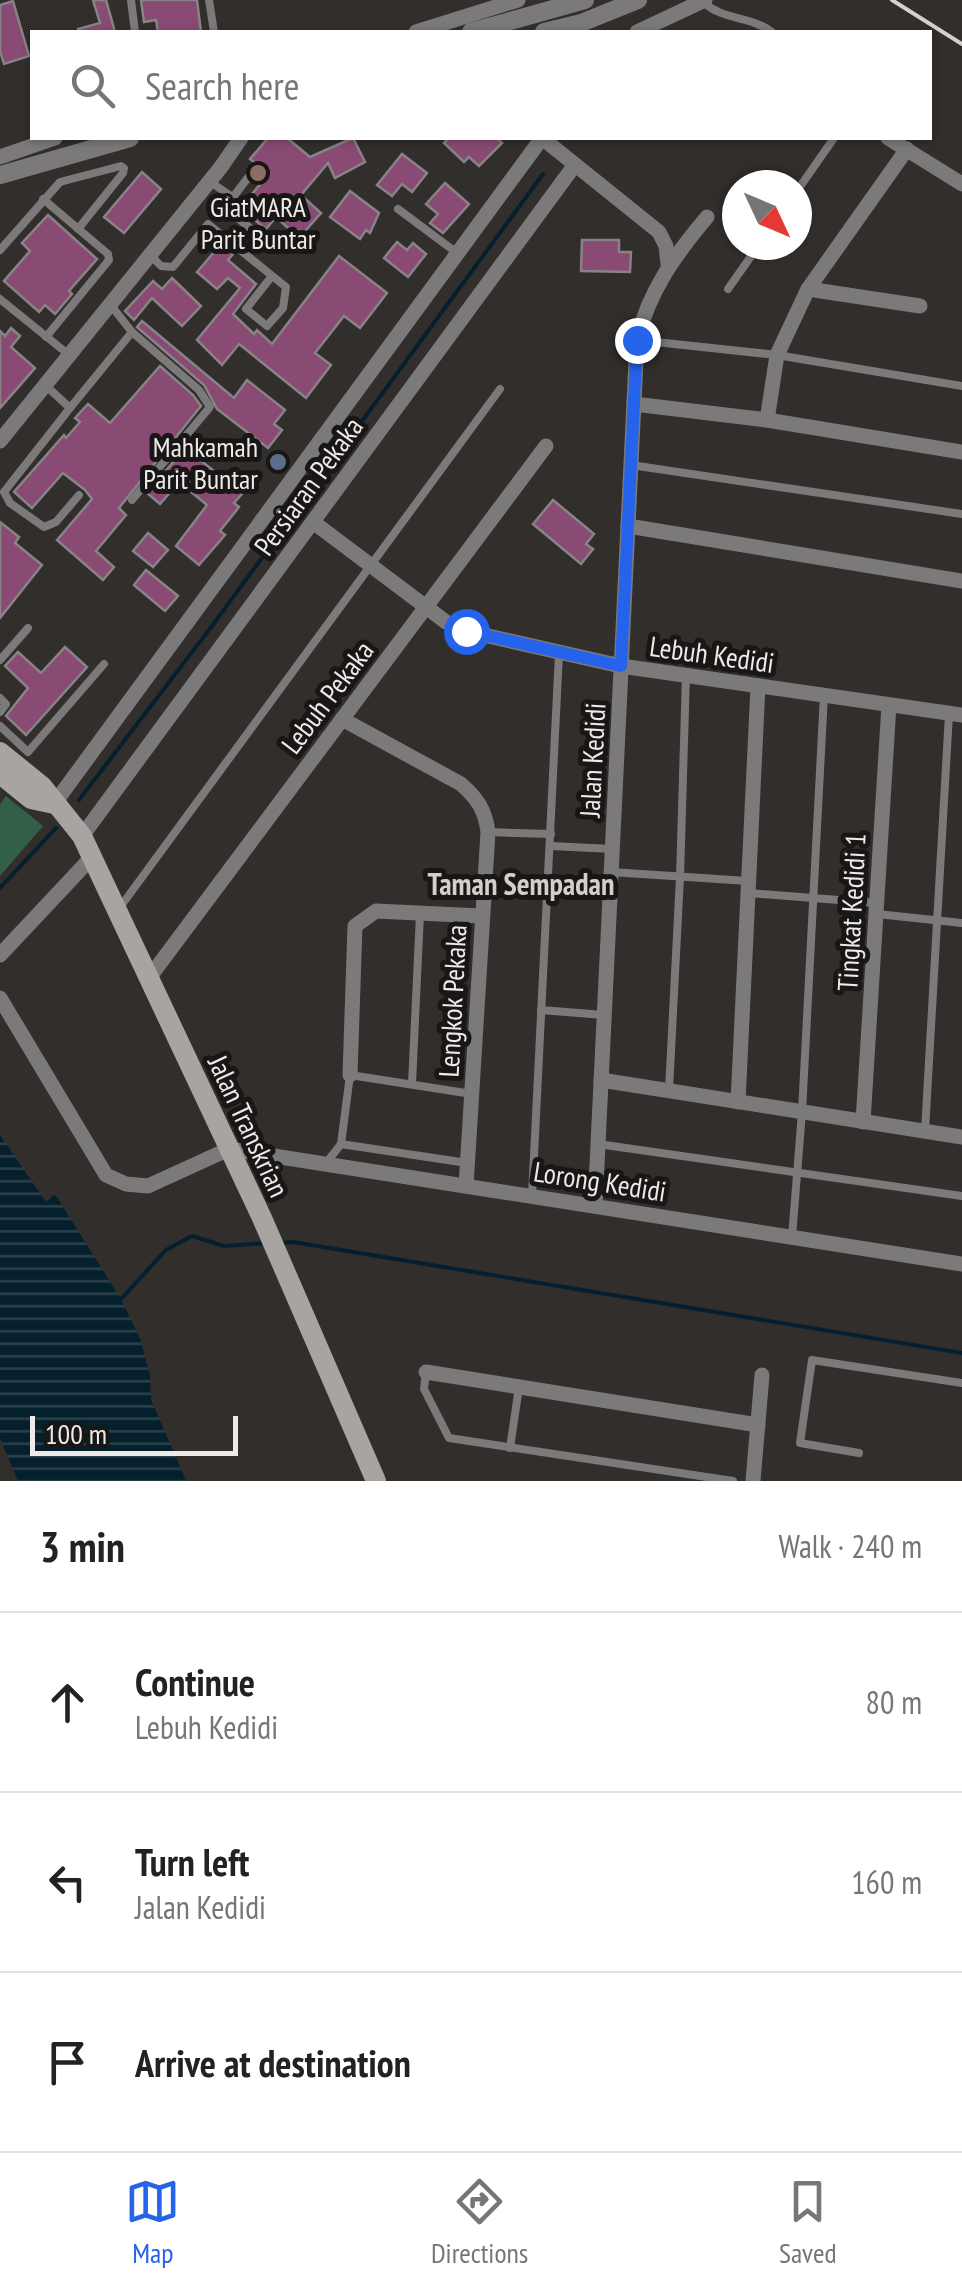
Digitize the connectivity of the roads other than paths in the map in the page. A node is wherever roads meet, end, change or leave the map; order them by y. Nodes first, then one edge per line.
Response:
1 (130, 0) edge
2 (209, 0) edge
3 (518, 0) edge
4 (585, 0) edge
5 (638, 0) edge
6 (704, 1) edge
7 (135, 30) edge
8 (214, 30) edge
9 (422, 30) edge
10 (478, 30) edge
11 (552, 30) edge
12 (641, 30) edge
13 (769, 30) edge
14 (48, 140) edge
15 (123, 140) edge
16 (239, 140) edge
17 (541, 140) edge
18 (544, 140) edge
19 (833, 140) edge
20 (891, 140) edge
21 (907, 150) junction
22 (0, 157) edge
23 (574, 166) junction
24 (811, 170) edge
25 (253, 171) dead end
26 (0, 175) edge
27 (209, 180) junction
28 (962, 184) edge
29 (231, 196) junction
30 (43, 200) junction
31 (398, 209) dead end
32 (706, 217) dead end
33 (78, 228) junction
34 (274, 246) dead end
35 (0, 250) edge
36 (457, 253) junction
37 (149, 254) junction
38 (748, 260) edge
39 (668, 264) junction
40 (272, 276) junction
41 (808, 288) junction
42 (728, 289) dead end
43 (0, 299) edge
44 (109, 303) junction
45 (920, 306) dead end
46 (132, 332) junction
47 (46, 336) junction
48 (637, 340) junction
49 (68, 354) junction
50 (777, 356) junction
51 (44, 384) junction
52 (962, 386) edge
53 (500, 389) dead end
54 (634, 404) junction
55 (70, 408) junction
56 (768, 420) junction
57 (2, 432) edge
58 (546, 446) dead end
59 (962, 452) edge
60 (631, 465) junction
61 (79, 496) dead end
62 (132, 500) dead end
63 (962, 514) edge
64 (312, 522) junction
65 (628, 526) junction
66 (368, 564) junction
67 (962, 581) edge
68 (426, 607) junction
69 (28, 628) dead end
70 (559, 654) junction
71 (0, 660) edge
72 (104, 664) dead end
73 (621, 666) junction
74 (686, 675) junction
75 (758, 686) junction
76 (824, 695) junction
77 (0, 698) edge
78 (889, 704) junction
79 (0, 712) edge
80 (956, 714) edge
81 (342, 718) junction
82 (0, 726) edge
83 (0, 752) edge
84 (0, 774) edge
85 (54, 804) junction
86 (488, 832) junction
87 (552, 834) junction
88 (82, 836) junction
89 (551, 846) junction
90 (612, 849) junction
91 (92, 857) junction
92 (611, 872) junction
93 (680, 876) junction
94 (748, 887) junction
95 (813, 898) junction
96 (876, 909) junction
97 (117, 911) junction
98 (420, 913) junction
99 (481, 916) junction
100 (937, 920) junction
101 (962, 923) edge
102 (0, 955) edge
103 (149, 978) junction
104 (0, 998) edge
105 (541, 1010) junction
106 (604, 1015) junction
107 (350, 1074) junction
108 (601, 1080) junction
109 (412, 1084) junction
110 (669, 1092) junction
111 (472, 1094) junction
112 (738, 1102) junction
113 (802, 1112) junction
114 (864, 1122) junction
115 (925, 1131) junction
116 (962, 1137) edge
117 (341, 1144) junction
118 (598, 1144) junction
119 (229, 1149) junction
120 (467, 1163) junction
121 (326, 1164) junction
122 (796, 1172) junction
123 (466, 1186) junction
124 (532, 1196) junction
125 (962, 1196) edge
126 (595, 1206) junction
127 (792, 1237) junction
128 (962, 1264) edge
129 (426, 1372) joint
130 (762, 1375) dead end
131 (962, 1383) edge
132 (519, 1387) junction
133 (758, 1424) junction
134 (510, 1448) junction
135 (859, 1454) dead end
136 (376, 1481) edge
137 (733, 1481) edge
138 (753, 1481) edge

1 - 7 lane
2 - 8 lane
3 - 9 street
4 - 10 street
5 - 11 street
6 - 12 street
6 - 13 lane
14 - 22 street
15 - 26 street
16 - 27 street
17 - 36 street
18 - 23 street
19 - 24 lane
20 - 21 street
21 - 28 street
21 - 41 street
23 - 39 street
23 - 64 street, Persiaran Pekaka
25 - 29 lane
27 - 29 lane
27 - 37 street
29 - 34 lane
30 - 33 lane
30 - 33 lane
30 - 35 lane
31 - 36 lane
32 - 39 street, Jalan Kedidi
33 - 47 lane
36 - 85 street
37 - 40 lane
37 - 44 street
38 - 42 lane
39 - 48 street, Jalan Kedidi
40 - 40 lane
41 - 45 street
41 - 50 street
43 - 47 lane
44 - 46 lane
44 - 49 street
46 - 55 lane
46 - 62 lane
47 - 49 lane
48 - 50 lane
48 - 54 street, Jalan Kedidi
49 - 51 street
50 - 52 lane
50 - 56 street
51 - 55 lane
51 - 57 street
53 - 66 lane
54 - 56 street
54 - 60 street, Jalan Kedidi
55 - 61 lane
56 - 59 street
58 - 68 street, Lebuh Pekaka
60 - 63 lane
60 - 65 street, Jalan Kedidi
64 - 66 street, Lebuh Kedidi
64 - 88 street, Persiaran Pekaka
65 - 67 street
65 - 73 street, Jalan Kedidi
66 - 68 street, Lebuh Kedidi
66 - 97 lane
68 - 70 street, Lebuh Kedidi
68 - 81 street, Lebuh Pekaka
69 - 71 lane
70 - 73 street, Lebuh Kedidi
70 - 87 lane
72 - 82 lane
73 - 74 street, Lebuh Kedidi
73 - 90 street, Jalan Kedidi
74 - 75 street, Lebuh Kedidi
74 - 93 lane
75 - 76 street, Lebuh Kedidi
75 - 94 street
76 - 78 street, Lebuh Kedidi
76 - 95 lane
77 - 79 lane
78 - 80 street, Lebuh Kedidi
78 - 96 street, Tingkat Kedidi 1
80 - 100 lane
81 - 86 street
81 - 103 street, Lebuh Pekaka
83 - 85 main road, Jalan Transkrian
84 - 85 main road
85 - 88 main road, Jalan Transkrian
86 - 87 lane
86 - 99 street, Lengkok Pekaka
87 - 89 lane
88 - 91 main road, Jalan Transkrian
89 - 90 lane
89 - 105 lane
90 - 92 street, Jalan Kedidi
91 - 97 main road, Jalan Transkrian
91 - 102 street
92 - 93 lane
92 - 106 street, Jalan Kedidi
93 - 94 lane
93 - 110 lane
94 - 95 lane
94 - 112 street
95 - 96 lane
95 - 113 lane
96 - 100 lane
96 - 114 street, Tingkat Kedidi 1
97 - 103 main road, Jalan Transkrian
98 - 99 street
98 - 107 street
98 - 109 lane
99 - 111 street, Lengkok Pekaka
100 - 101 lane
100 - 115 lane
103 - 119 main road, Jalan Transkrian
104 - 119 street
105 - 106 lane
105 - 124 lane
106 - 108 street, Jalan Kedidi
107 - 109 lane
107 - 117 lane
108 - 110 street
108 - 118 street, Jalan Kedidi
109 - 111 lane
110 - 112 street
111 - 120 street, Lengkok Pekaka
112 - 113 street
113 - 114 street
113 - 122 lane
114 - 115 street
115 - 116 street
117 - 120 lane
117 - 121 lane
118 - 122 lane
118 - 126 street, Jalan Kedidi
119 - 121 street, Lorong Kedidi
119 - 136 main road, Jalan Transkrian
120 - 123 street, Lengkok Pekaka
121 - 123 street, Lorong Kedidi
122 - 125 lane
122 - 127 lane
123 - 124 street, Lorong Kedidi
124 - 126 street, Lorong Kedidi
126 - 127 street, Lorong Kedidi
127 - 128 street, Lorong Kedidi
129 - 132 street
129 - 134 lane
130 - 133 street
131 - 135 lane
132 - 133 street
132 - 134 lane
133 - 138 street
134 - 137 lane

